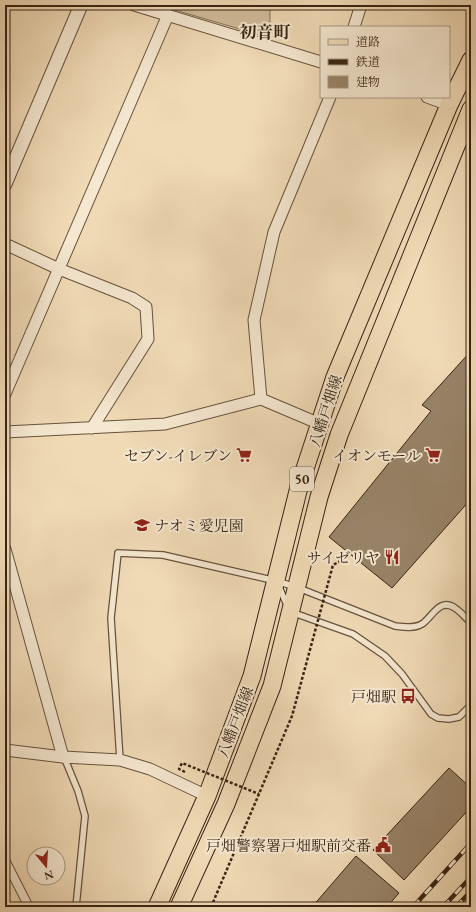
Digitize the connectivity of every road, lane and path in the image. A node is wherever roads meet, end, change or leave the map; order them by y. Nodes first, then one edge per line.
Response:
1 (81, 5) edge
2 (134, 5) edge
3 (360, 5) edge
4 (168, 15) junction
5 (354, 26) edge
6 (471, 60) edge
7 (320, 62) edge
8 (330, 98) edge
9 (430, 98) edge
10 (449, 105) junction
11 (471, 109) edge
12 (5, 184) edge
13 (5, 244) edge
14 (59, 269) junction
15 (5, 394) edge
16 (261, 399) junction
17 (320, 424) junction
18 (92, 428) junction
19 (5, 432) edge
20 (5, 549) edge
21 (351, 555) dead end
22 (276, 581) junction
23 (296, 587) junction
24 (291, 612) junction
25 (471, 623) edge
26 (471, 705) edge
27 (5, 750) edge
28 (63, 757) junction
29 (120, 760) junction
30 (185, 772) dead end
31 (259, 794) junction
32 (207, 796) junction
33 (5, 860) edge
34 (29, 907) edge
35 (76, 907) edge
36 (157, 907) edge
37 (179, 907) edge
38 (211, 907) edge

1 - 12 street
2 - 4 street
3 - 5 street
4 - 7 street
4 - 14 street
6 - 10 main road, 八幡戸畑線 / 50
8 - 16 street
9 - 10 street
10 - 17 main road, 八幡戸畑線 / 50
11 - 23 main road, 八幡戸畑線 / 50
13 - 14 street
14 - 15 street
14 - 18 street
16 - 17 street
16 - 18 street
17 - 22 main road, 八幡戸畑線 / 50
18 - 19 street
20 - 28 street
21 - 31 path, bridge
22 - 23 lane
22 - 24 lane
22 - 29 lane
22 - 32 main road, 八幡戸畑線 / 50
23 - 24 main road, 八幡戸畑線 / 50
23 - 25 lane
24 - 26 lane
24 - 37 main road, 八幡戸畑線 / 50
27 - 28 street
28 - 29 street
28 - 35 lane
29 - 32 street
30 - 31 path, bridge
31 - 38 path, bridge
32 - 36 main road, 八幡戸畑線 / 50
33 - 34 street

